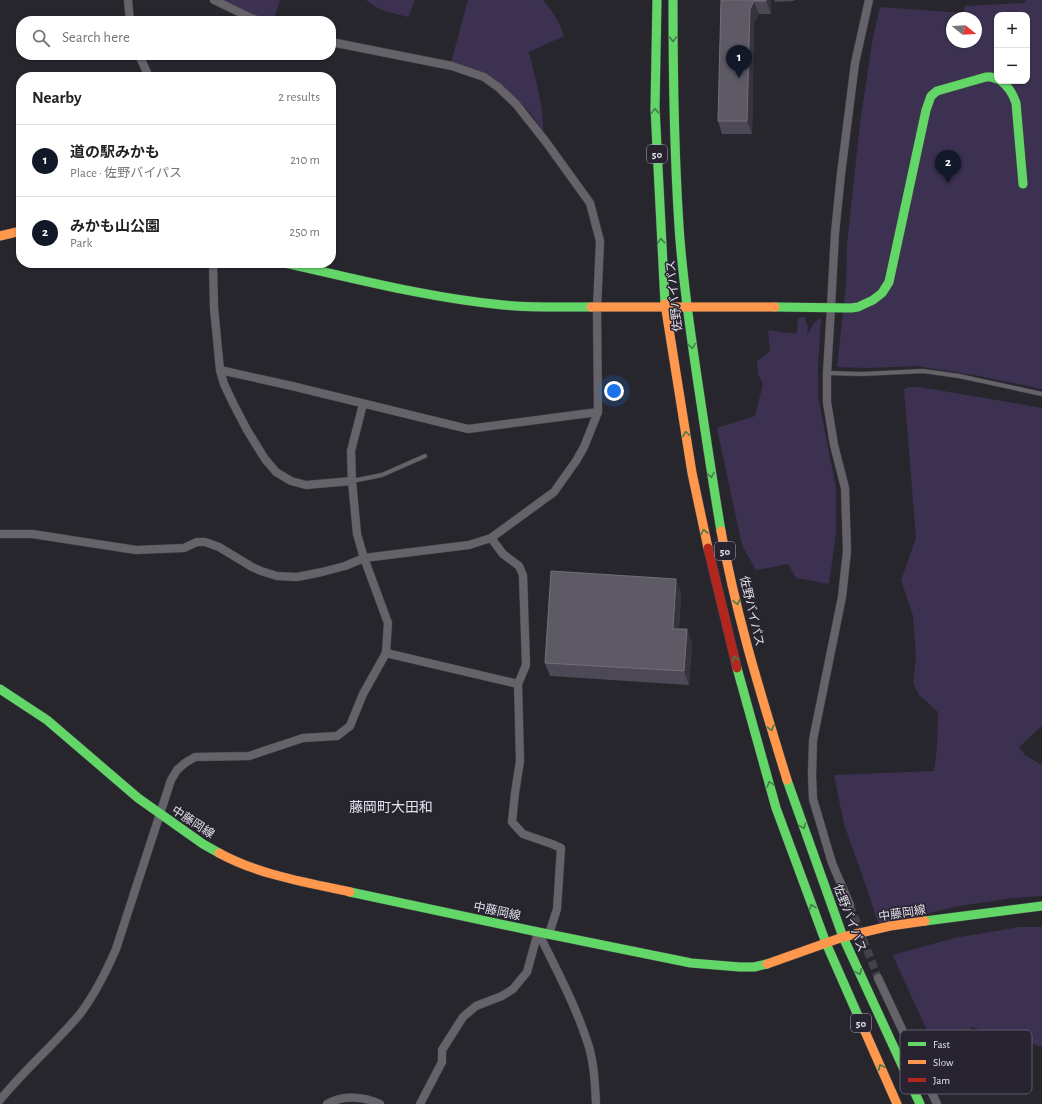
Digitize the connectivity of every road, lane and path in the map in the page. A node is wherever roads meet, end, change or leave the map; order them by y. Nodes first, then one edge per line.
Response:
1 (128, 0) edge
2 (214, 0) edge
3 (657, 0) edge
4 (673, 0) edge
5 (869, 0) edge
6 (130, 16) edge
7 (248, 16) edge
8 (336, 43) edge
9 (141, 60) edge
10 (147, 72) edge
11 (994, 78) edge
12 (1006, 84) edge
13 (1023, 184) dead end
14 (16, 232) edge
15 (0, 236) edge
16 (213, 268) edge
17 (308, 268) edge
18 (597, 308) junction
19 (665, 308) junction
20 (687, 308) junction
21 (831, 308) junction
22 (220, 370) junction
23 (826, 373) junction
24 (1042, 394) edge
25 (363, 404) junction
26 (598, 412) junction
27 (425, 456) dead end
28 (352, 481) junction
29 (0, 534) edge
30 (491, 538) junction
31 (364, 558) junction
32 (386, 653) junction
33 (518, 684) junction
34 (0, 689) edge
35 (160, 815) junction
36 (850, 905) tunnel mouth
37 (1042, 906) edge
38 (538, 932) junction
39 (549, 934) junction
40 (843, 937) junction
41 (826, 943) junction
42 (878, 978) tunnel mouth
43 (902, 1030) edge
44 (900, 1061) edge
45 (915, 1094) edge
46 (932, 1094) edge
47 (0, 1100) edge
48 (327, 1104) edge
49 (380, 1104) edge
50 (420, 1104) edge
51 (596, 1104) edge
52 (898, 1104) edge
53 (920, 1104) edge
54 (937, 1104) edge

1 - 6 street
2 - 7 street
19 -> 3 main road, 佐野バイパス / 50
4 -> 20 main road, 佐野バイパス / 50
5 - 21 street
8 - 18 street
9 - 10 street
11 - 21 main road
12 - 13 main road
14 - 15 main road
16 - 22 street
17 - 18 main road
18 - 19 main road
18 - 26 street
19 - 20 main road
41 -> 19 main road, 佐野バイパス / 50
20 - 21 main road
20 -> 40 main road, 佐野バイパス / 50
21 - 23 street
22 - 25 street
22 - 28 street
23 - 24 lane
23 - 36 street
25 - 26 street
25 - 28 street
26 - 30 street
27 - 28 lane
28 - 31 street
29 - 31 street
30 - 31 street
30 - 33 street
31 - 32 street
32 - 33 street
32 - 35 street
33 - 39 street
34 - 35 main road, 中藤岡線
35 - 38 main road, 中藤岡線
35 - 47 street
37 - 40 main road, 中藤岡線
38 - 39 main road, 中藤岡線
38 - 50 street
38 - 51 street
39 - 41 main road, 中藤岡線
40 - 41 main road, 中藤岡線
40 -> 44 main road, 佐野バイパス / 50
52 -> 41 main road, 佐野バイパス / 50
42 - 43 street
45 -> 53 main road, 佐野バイパス / 50
46 - 54 street
48 - 49 street

